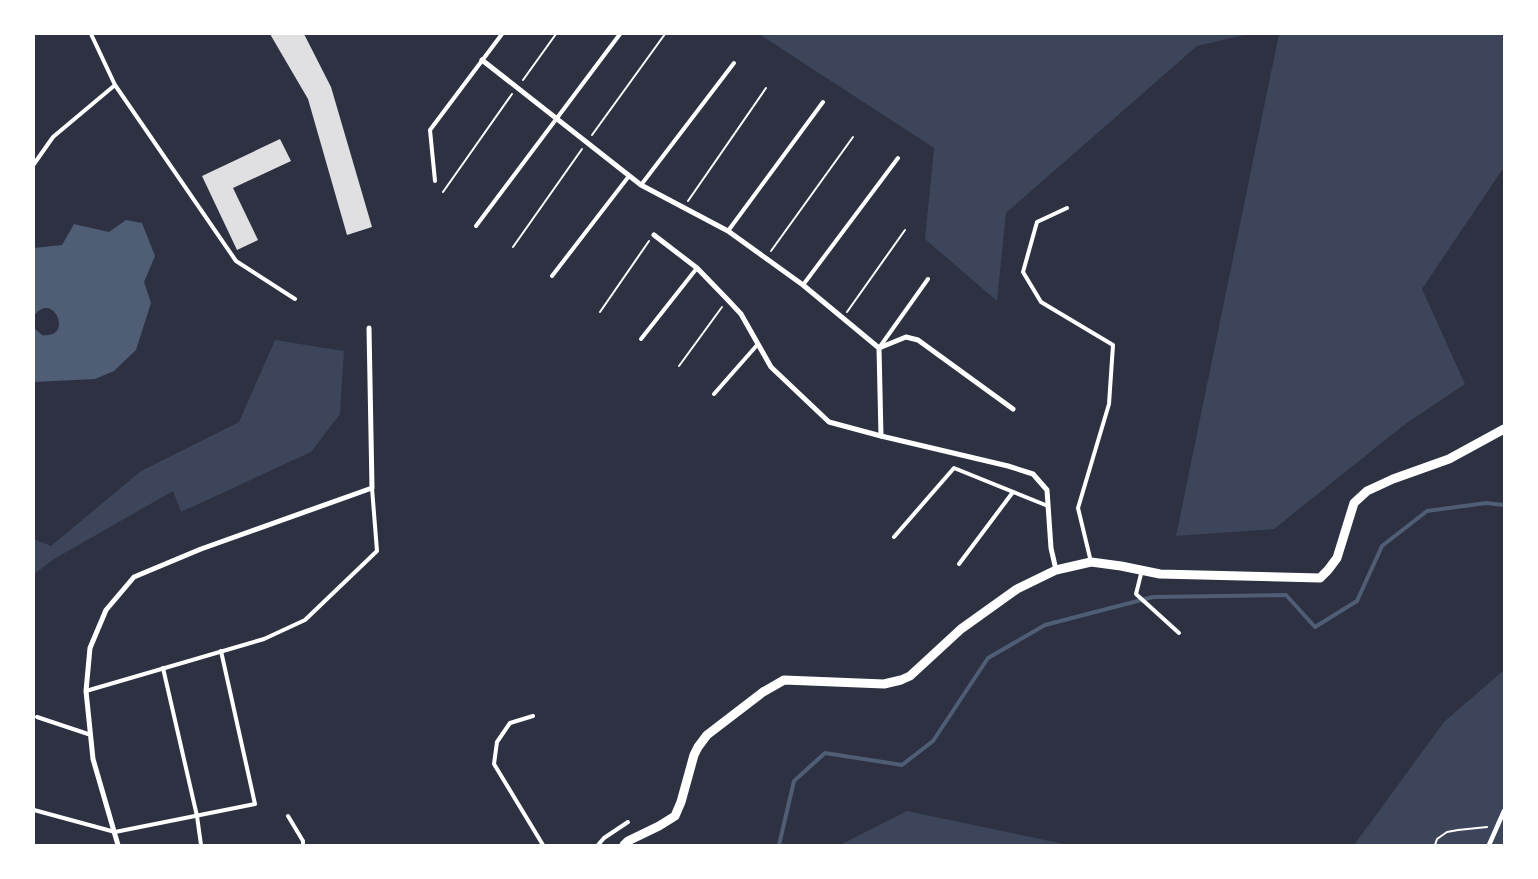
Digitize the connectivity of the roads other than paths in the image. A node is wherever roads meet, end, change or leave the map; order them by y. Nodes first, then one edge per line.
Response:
1 (91, 34) edge
2 (502, 34) edge
3 (620, 34) edge
4 (482, 60) junction
5 (734, 63) dead end
6 (115, 85) junction
7 (823, 102) dead end
8 (556, 119) junction
9 (898, 158) dead end
10 (34, 164) edge
11 (629, 176) junction
12 (435, 181) dead end
13 (641, 184) junction
14 (1067, 208) dead end
15 (476, 226) dead end
16 (728, 231) junction
17 (654, 235) road end
18 (697, 268) junction
19 (552, 276) dead end
20 (928, 279) dead end
21 (803, 285) junction
22 (294, 299) dead end
23 (369, 328) dead end
24 (641, 339) dead end
25 (758, 344) junction
26 (879, 348) junction
27 (714, 394) dead end
28 (1014, 409) dead end
29 (1504, 429) edge
30 (881, 436) junction
31 (372, 488) junction
32 (1013, 492) junction
33 (1048, 506) junction
34 (894, 537) dead end
35 (1091, 562) junction
36 (959, 564) dead end
37 (1056, 570) junction
38 (1142, 570) junction
39 (1180, 633) dead end
40 (221, 651) junction
41 (163, 668) junction
42 (86, 691) junction
43 (37, 716) dead end
44 (533, 716) dead end
45 (90, 735) junction
46 (34, 810) edge
47 (1504, 811) edge
48 (197, 816) junction
49 (288, 816) dead end
50 (628, 822) dead end
51 (115, 832) junction
52 (118, 845) edge
53 (201, 845) edge
54 (303, 845) edge
55 (543, 845) edge
56 (598, 845) edge
57 (624, 845) edge
58 (1489, 845) edge

1 - 6 lane
2 - 4 lane
3 - 8 lane
4 - 8 street
4 - 12 lane
5 - 13 lane
6 - 10 lane
6 - 22 lane
7 - 16 lane
8 - 11 street
8 - 15 lane
9 - 21 lane
11 - 13 street
11 - 19 lane
13 - 16 street
14 - 35 lane
16 - 21 street
17 - 18 street
18 - 24 lane
18 - 25 street
20 - 26 lane
21 - 26 street
23 - 31 street
25 - 27 lane
25 - 30 street
26 - 28 street
26 - 30 street
29 - 38 street
30 - 33 street
31 - 40 lane
31 - 42 street
32 - 33 lane
32 - 34 lane
32 - 36 lane
33 - 37 street
35 - 37 street
35 - 38 street
37 - 57 street
38 - 39 lane
40 - 41 lane
40 - 48 lane
41 - 42 lane
41 - 48 lane
42 - 45 street
43 - 45 lane
44 - 55 lane
45 - 51 street
46 - 51 lane
47 - 58 street
48 - 51 lane
48 - 53 lane
49 - 54 lane
50 - 56 lane
51 - 52 street

